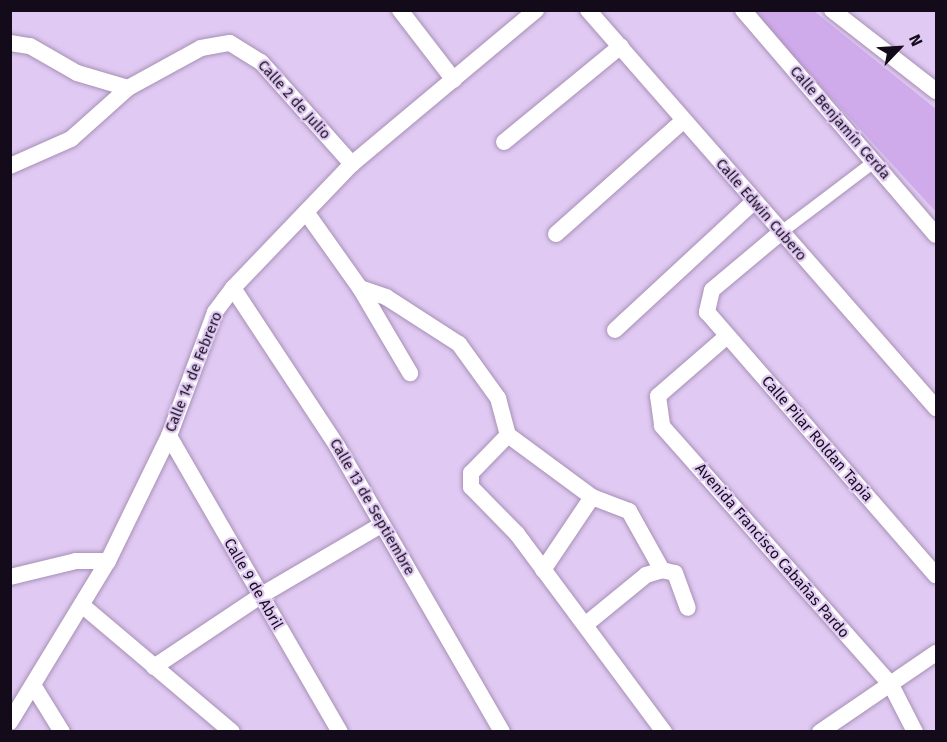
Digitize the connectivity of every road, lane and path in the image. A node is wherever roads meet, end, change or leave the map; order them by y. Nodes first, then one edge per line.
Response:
1 (400, 10) edge
2 (536, 10) edge
3 (588, 10) edge
4 (742, 10) edge
5 (832, 10) edge
6 (10, 43) edge
7 (621, 46) junction
8 (454, 80) junction
9 (128, 88) junction
10 (936, 91) edge
11 (684, 120) junction
12 (504, 142) dead end
13 (874, 162) junction
14 (352, 164) junction
15 (10, 166) edge
16 (753, 202) junction
17 (306, 212) junction
18 (780, 233) junction
19 (556, 234) dead end
20 (936, 235) edge
21 (233, 288) junction
22 (360, 288) junction
23 (615, 330) dead end
24 (726, 338) junction
25 (410, 374) dead end
26 (936, 408) edge
27 (508, 435) junction
28 (169, 436) junction
29 (592, 497) junction
30 (381, 525) junction
31 (108, 561) junction
32 (543, 570) junction
33 (662, 570) junction
34 (14, 571) edge
35 (936, 575) edge
36 (260, 596) junction
37 (82, 606) junction
38 (688, 608) dead end
39 (585, 625) junction
40 (936, 653) edge
41 (154, 667) junction
42 (33, 685) junction
43 (891, 685) junction
44 (10, 722) edge
45 (661, 730) edge
46 (62, 732) edge
47 (232, 732) edge
48 (340, 732) edge
49 (502, 732) edge
50 (820, 732) edge
51 (915, 732) edge

1 - 8 street
2 - 8 street, Calle 14 de Febrero
3 - 7 street, Calle Edwin Cubero
4 - 13 street, Calle Benjamín Cerda
5 - 10 street
6 - 9 street
7 - 11 street, Calle Edwin Cubero
7 - 12 street
8 - 14 street, Calle 14 de Febrero
9 - 14 street, Calle 2 de Julio
9 - 15 street
11 - 16 street, Calle Edwin Cubero
11 - 19 street
13 - 18 street
13 - 20 street, Calle Benjamín Cerda
14 - 17 street, Calle 14 de Febrero
16 - 18 street, Calle Edwin Cubero
16 - 23 street
17 - 21 street, Calle 14 de Febrero
17 - 22 street
18 - 24 street, Calle Pilar Roldan Tapia
18 - 26 street, Calle Edwin Cubero
21 - 28 street, Calle 14 de Febrero
21 - 30 street, Calle 13 de Septiembre
22 - 25 street
22 - 27 street
24 - 35 street, Calle Pilar Roldan Tapia
24 - 43 street, Avenida Francisco Cabañas Pardo
27 - 29 street
27 - 32 street
28 - 31 street, Calle 14 de Febrero
28 - 36 street, Calle 9 de Abril
29 - 32 street
29 - 33 street
30 - 36 street
30 - 49 street, Calle 13 de Septiembre
31 - 34 street
31 - 37 street, Calle 14 de Febrero
32 - 39 street
33 - 38 street
33 - 39 street
36 - 41 street
36 - 48 street, Calle 9 de Abril
37 - 41 street
37 - 42 street, Calle 14 de Febrero
39 - 45 street
40 - 43 street
41 - 47 street
42 - 44 street, Calle 14 de Febrero
42 - 46 street
43 - 50 street
43 - 51 street, Avenida Francisco Cabañas Pardo

